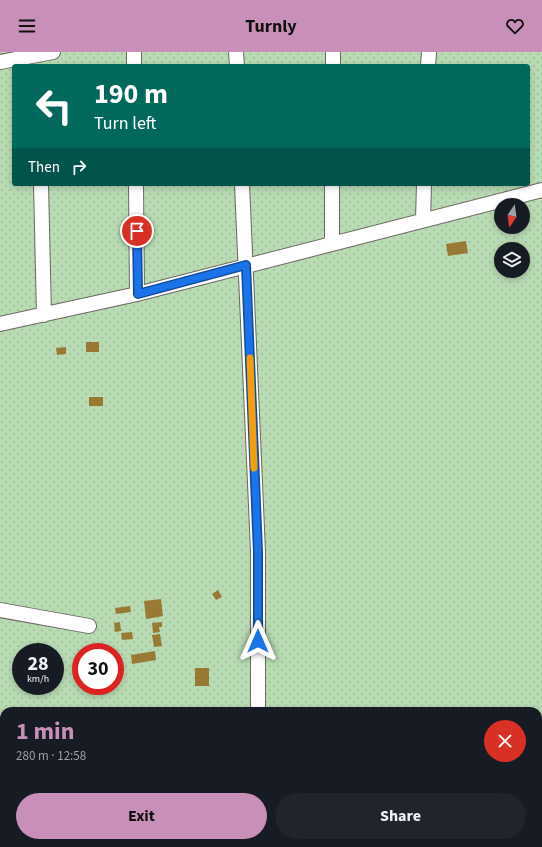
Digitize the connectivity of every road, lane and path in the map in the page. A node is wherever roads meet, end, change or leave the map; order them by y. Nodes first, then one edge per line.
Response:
1 (53, 52) edge
2 (134, 52) edge
3 (236, 52) edge
4 (333, 52) edge
5 (429, 52) edge
6 (38, 58) edge
7 (0, 62) edge
8 (134, 64) edge
9 (237, 64) edge
10 (333, 64) edge
11 (428, 64) edge
12 (41, 186) edge
13 (136, 186) edge
14 (242, 186) edge
15 (332, 186) edge
16 (424, 186) edge
17 (542, 190) edge
18 (423, 220) junction
19 (332, 244) junction
20 (246, 265) junction
21 (138, 294) junction
22 (44, 315) junction
23 (0, 324) edge
24 (0, 610) edge
25 (89, 626) dead end
26 (258, 707) edge

1 - 6 street
2 - 8 street
3 - 9 street
4 - 10 street
5 - 11 street
6 - 7 street
12 - 22 street
13 - 21 street
14 - 20 street
15 - 19 street
16 - 18 street
17 - 18 street
18 - 19 street
19 - 20 street
20 - 21 street
20 - 26 street
21 - 22 street
22 - 23 street
24 - 25 street

